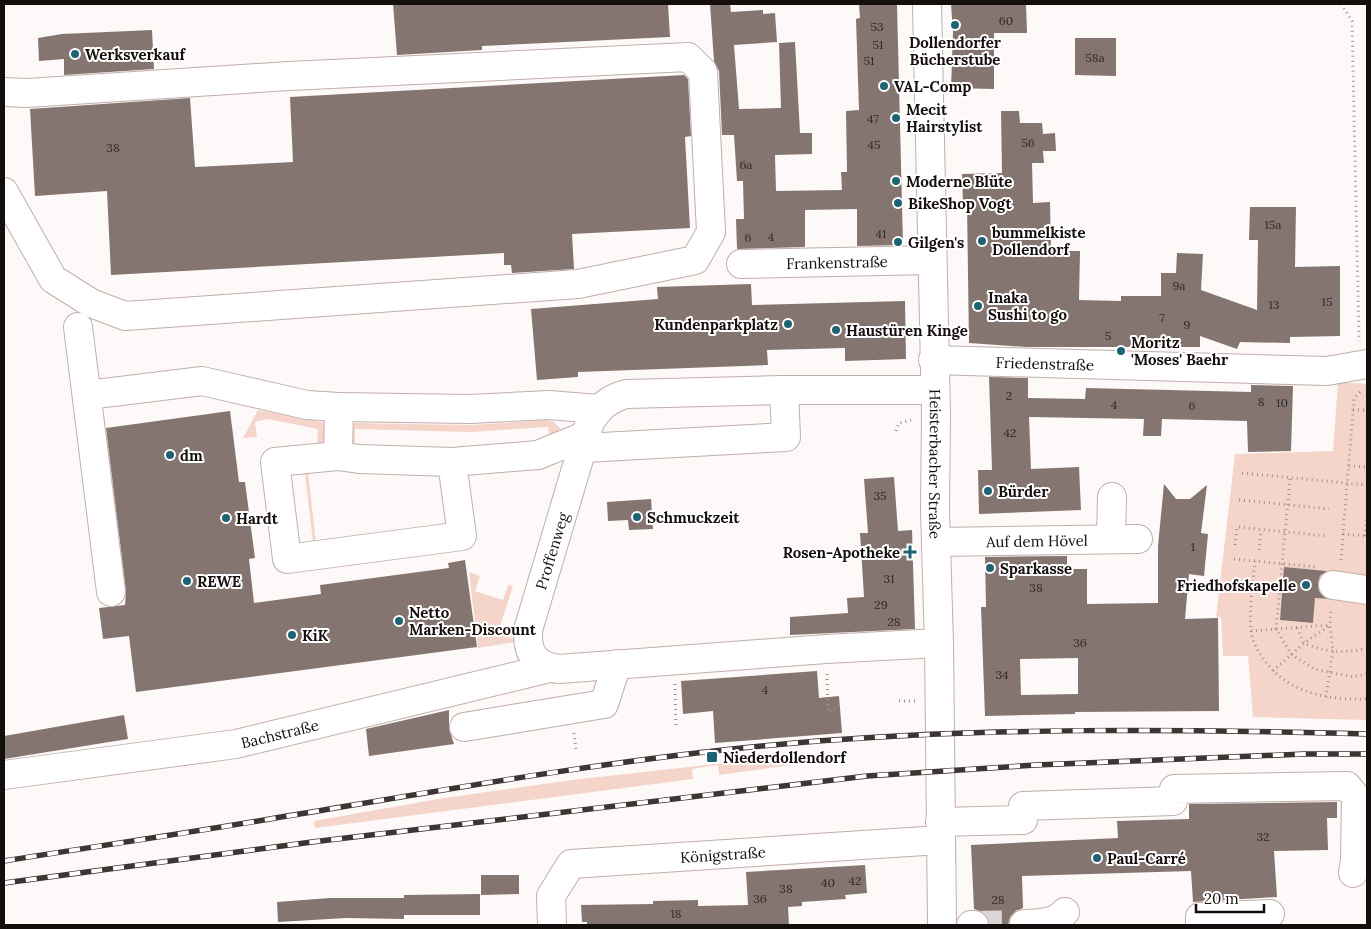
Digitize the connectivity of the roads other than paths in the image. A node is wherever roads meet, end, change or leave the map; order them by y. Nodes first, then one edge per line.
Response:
1 (927, 4) edge
2 (4, 92) edge
3 (4, 192) edge
4 (932, 260) junction
5 (741, 264) dead end
6 (78, 327) dead end
7 (934, 360) junction
8 (1363, 373) edge
9 (784, 390) junction
10 (935, 390) junction
11 (88, 395) junction
12 (339, 408) junction
13 (598, 410) junction
14 (585, 442) junction
15 (338, 456) junction
16 (452, 462) junction
17 (1112, 497) dead end
18 (1111, 539) junction
19 (1138, 539) dead end
20 (936, 542) junction
21 (1333, 571) road end
22 (1367, 590) edge
23 (111, 592) dead end
24 (939, 643) junction
25 (617, 664) junction
26 (550, 668) junction
27 (464, 727) dead end
28 (4, 775) edge
29 (940, 831) junction
30 (1353, 873) dead end
31 (1065, 912) dead end
32 (1270, 914) dead end
33 (1024, 924) edge
34 (552, 925) edge
35 (942, 925) edge
36 (1200, 925) edge

1 - 4 street, Heisterbacher Straße
2 - 3 street
4 - 5 street, Frankenstraße
4 - 7 street, Heisterbacher Straße
6 - 11 street
7 - 8 street, Friedenstraße
7 - 10 street, Heisterbacher Straße
9 - 10 street
9 - 13 street
9 - 14 street
10 - 20 street, Heisterbacher Straße
11 - 12 street
11 - 23 street
12 - 13 street
12 - 15 street
13 - 14 street, Proffenweg
14 - 16 street
14 - 26 street, Proffenweg
15 - 16 street
15 - 16 street
17 - 18 street
18 - 19 street, Auf dem Hövel
18 - 20 street, Auf dem Hövel
20 - 24 street, Heisterbacher Straße
21 - 22 street
24 - 25 street
24 - 29 street, Heisterbacher Straße
25 - 26 street
25 - 27 street
26 - 28 street, Bachstraße
29 - 30 street
29 - 34 street, Königstraße
29 - 35 street, Heisterbacher Straße
31 - 33 street
32 - 36 street

